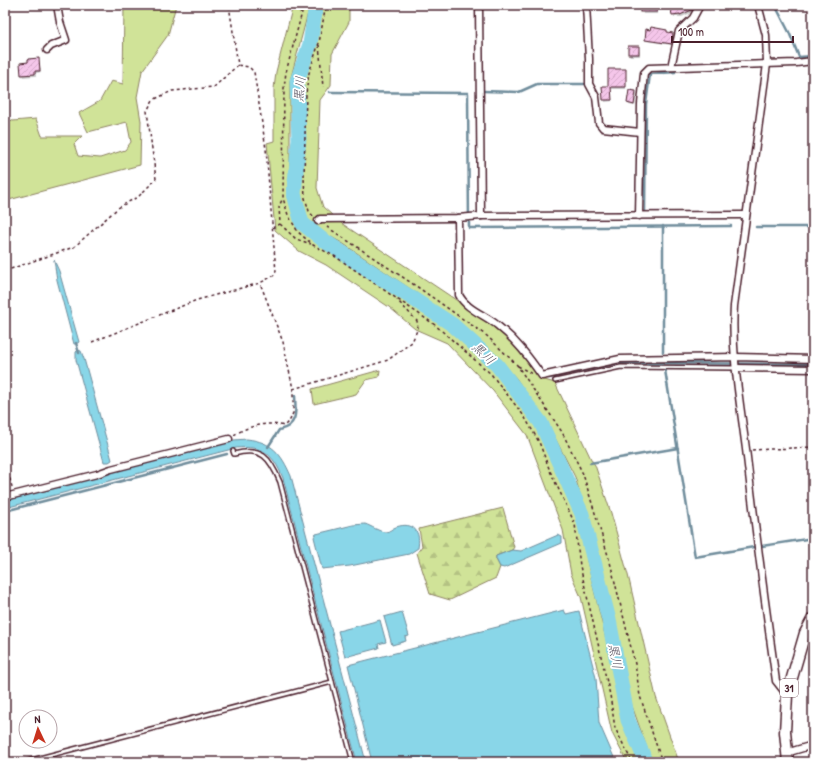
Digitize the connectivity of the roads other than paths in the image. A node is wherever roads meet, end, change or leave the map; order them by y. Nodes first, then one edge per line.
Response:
1 (57, 5) edge
2 (479, 5) edge
3 (586, 5) edge
4 (700, 5) edge
5 (758, 5) edge
6 (47, 50) dead end
7 (813, 61) edge
8 (767, 64) junction
9 (671, 67) junction
10 (640, 132) junction
11 (746, 215) junction
12 (481, 216) junction
13 (639, 216) junction
14 (458, 218) junction
15 (318, 221) road end
16 (735, 357) junction
17 (813, 359) edge
18 (736, 368) junction
19 (813, 369) edge
20 (555, 381) dead end
21 (229, 439) road end
22 (232, 451) dead end
23 (5, 497) edge
24 (813, 618) edge
25 (332, 682) junction
26 (787, 695) junction
27 (813, 745) edge
28 (787, 757) edge
29 (24, 762) edge
30 (353, 762) edge

1 - 6 street
2 - 12 street
3 - 10 street
4 - 9 street
5 - 8 street
7 - 8 street
8 - 9 street
8 - 11 street
9 - 10 street
10 - 13 street
11 - 13 street
11 - 16 street
12 - 13 street
12 - 14 street
14 - 15 street
14 - 16 street
16 - 17 street
16 - 18 street
18 - 19 street
18 - 20 lane
18 - 26 street
21 - 23 street
22 - 25 lane
24 - 26 main road, 31
25 - 29 lane
25 - 30 lane
26 - 28 main road, 31
27 - 28 street

